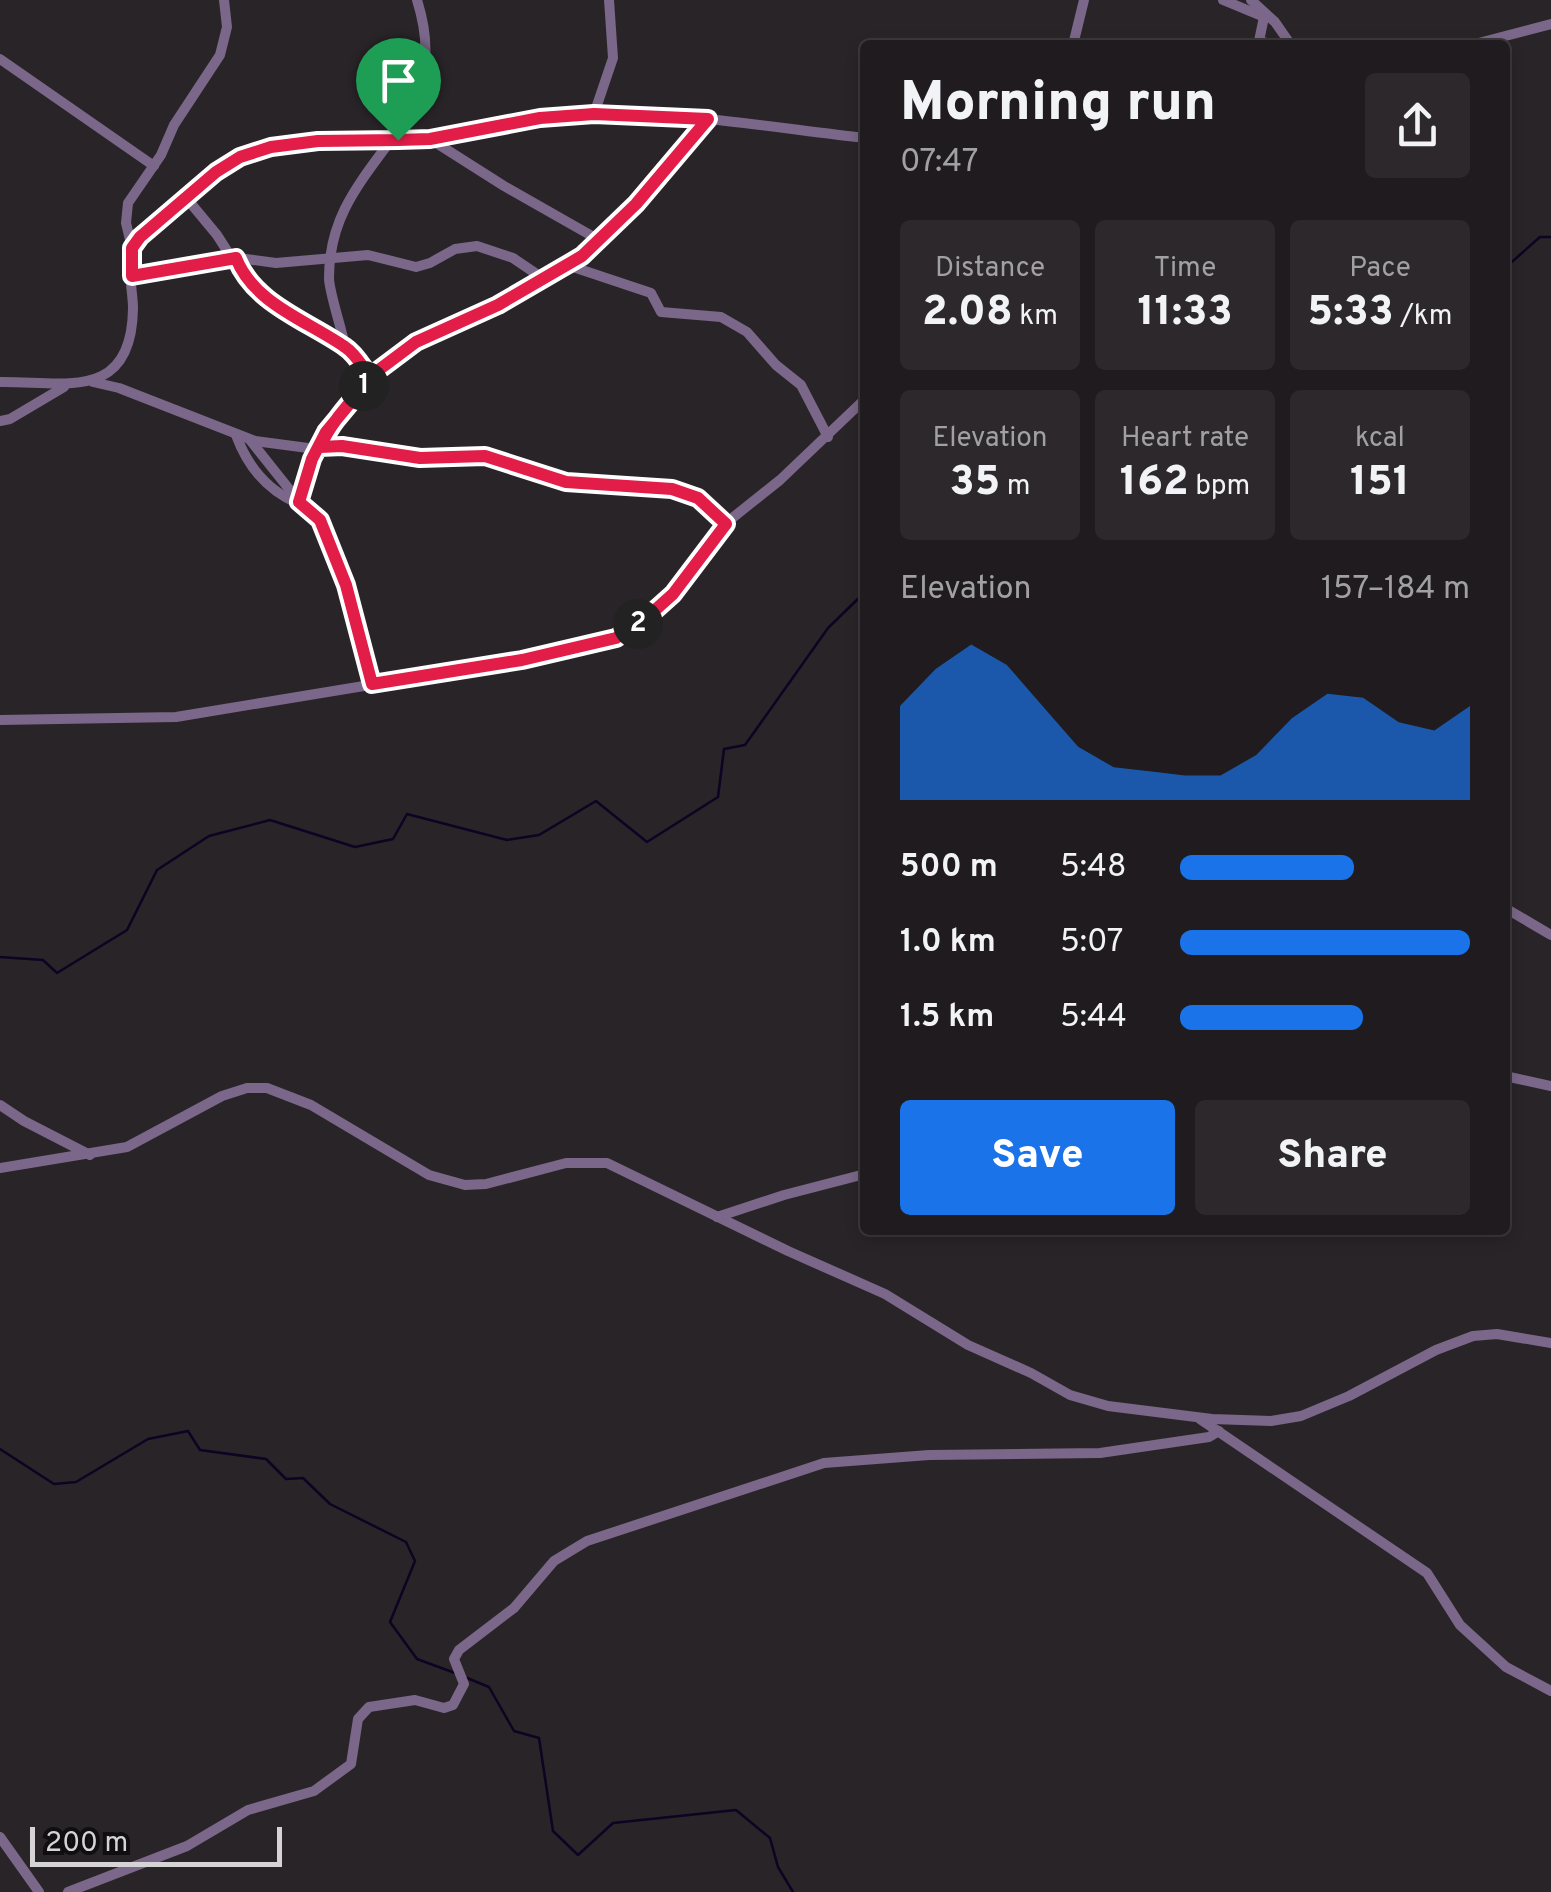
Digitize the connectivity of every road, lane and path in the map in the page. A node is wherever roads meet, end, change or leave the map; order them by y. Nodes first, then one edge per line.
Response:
1 (224, 0) edge
2 (417, 0) edge
3 (609, 0) edge
4 (1084, 0) edge
5 (1223, 0) edge
6 (1252, 0) edge
7 (1551, 24) edge
8 (1073, 40) edge
9 (1260, 40) edge
10 (1288, 40) edge
11 (1490, 40) edge
12 (0, 60) edge
13 (594, 114) junction
14 (708, 119) junction
15 (860, 137) edge
16 (430, 139) junction
17 (395, 140) junction
18 (154, 166) junction
19 (188, 200) junction
20 (599, 240) junction
21 (132, 248) junction
22 (233, 258) junction
23 (329, 259) junction
24 (567, 265) junction
25 (132, 276) junction
26 (540, 277) junction
27 (345, 347) junction
28 (371, 378) junction
29 (0, 382) edge
30 (92, 382) junction
31 (64, 386) junction
32 (860, 405) edge
33 (0, 421) edge
34 (236, 435) junction
35 (828, 437) junction
36 (249, 439) junction
37 (320, 447) junction
38 (301, 503) junction
39 (726, 524) junction
40 (372, 684) junction
41 (0, 720) edge
42 (1510, 911) edge
43 (1551, 935) edge
44 (1510, 1077) edge
45 (1551, 1086) edge
46 (0, 1105) edge
47 (90, 1154) junction
48 (0, 1168) edge
49 (860, 1175) edge
50 (716, 1217) junction
51 (1551, 1343) edge
52 (1194, 1416) junction
53 (1219, 1431) junction
54 (1551, 1691) edge
55 (0, 1837) edge
56 (38, 1892) edge
57 (68, 1892) edge

1 - 18 street
2 - 17 street
3 - 13 street
4 - 8 street
5 - 9 street
6 - 10 street
7 - 11 street
12 - 18 street
13 - 14 street
13 - 16 street
14 - 15 street
14 - 20 street
16 - 17 street
16 - 20 street
17 - 19 street
17 - 23 street
18 - 21 street
19 - 21 street
19 - 22 street
20 - 24 street
21 - 25 street
22 - 23 street
22 - 25 street
22 - 27 street
23 - 26 street
23 - 27 street
24 - 26 street
24 - 35 street
25 - 30 street
26 - 28 street
27 - 28 street
28 - 37 street
29 - 31 street
30 - 31 street
30 - 34 street
31 - 33 street
32 - 35 street
34 - 36 street
34 - 38 street
35 - 39 street
36 - 37 street
36 - 38 street
37 - 38 street
37 - 39 street
38 - 40 street
39 - 40 street
40 - 41 street
42 - 43 street
44 - 45 street
46 - 47 street
47 - 48 street
47 - 50 street
49 - 50 street
50 - 52 street
51 - 52 street
52 - 53 street
53 - 54 street
53 - 57 street
55 - 56 street

